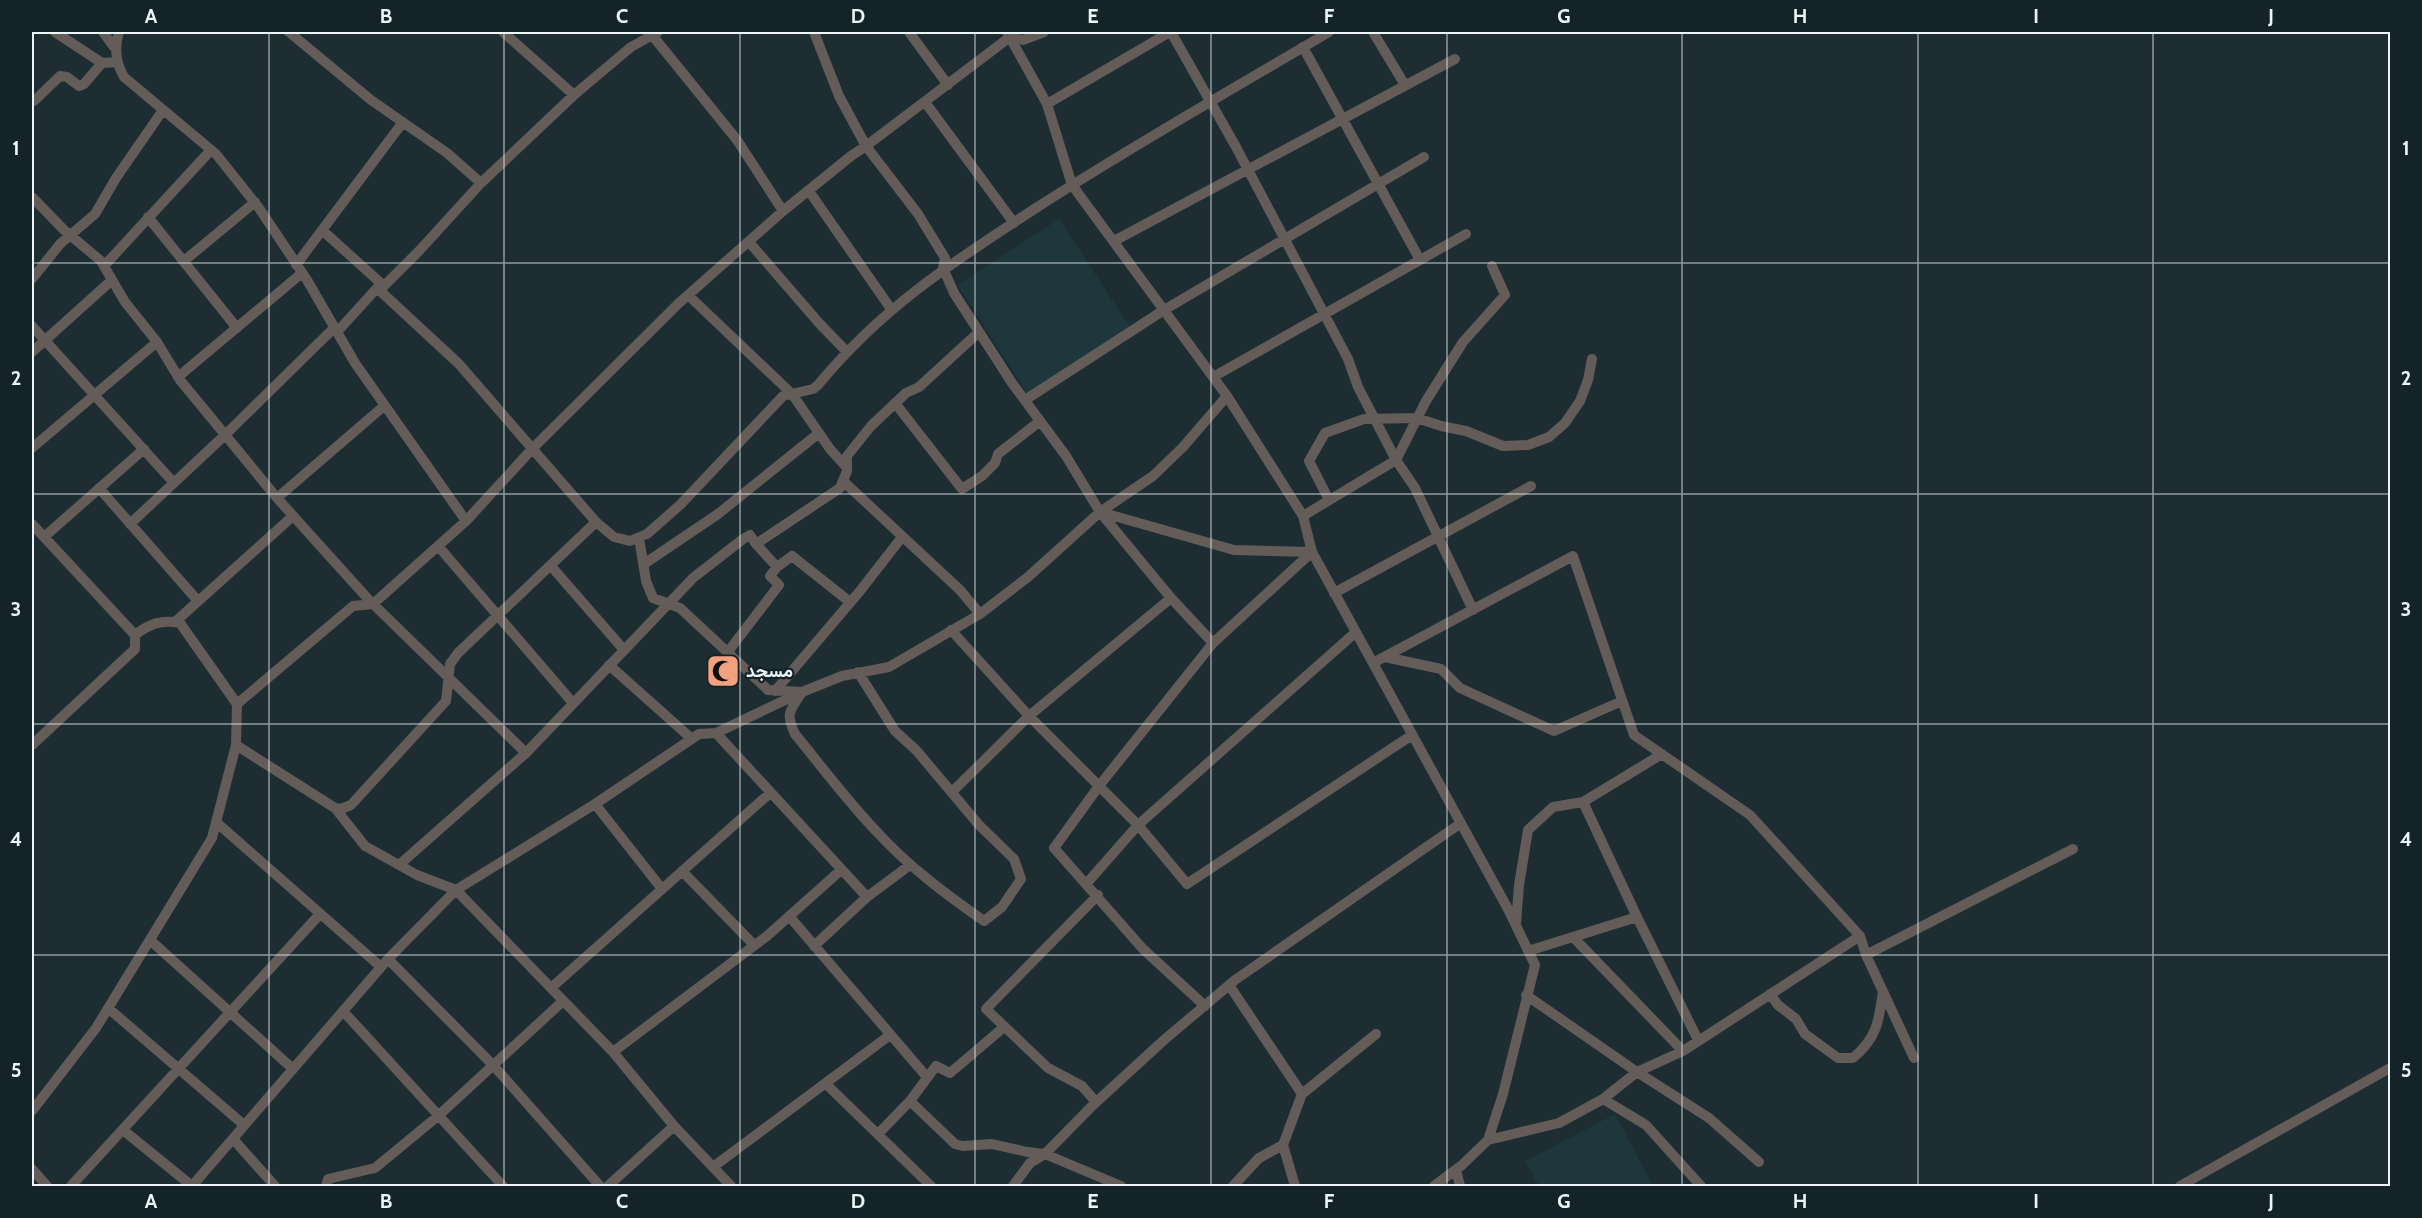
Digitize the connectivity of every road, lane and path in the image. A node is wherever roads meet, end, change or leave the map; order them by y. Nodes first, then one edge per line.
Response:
1 (55, 32) edge
2 (103, 32) edge
3 (118, 32) edge
4 (289, 32) edge
5 (503, 32) edge
6 (814, 32) edge
7 (909, 32) edge
8 (1044, 32) edge
9 (1171, 32) edge
10 (1329, 32) edge
11 (1373, 32) edge
12 (655, 33) edge
13 (1009, 34) edge
14 (114, 47) junction
15 (1303, 47) junction
16 (1455, 59) dead end
17 (117, 62) junction
18 (102, 63) junction
19 (948, 84) junction
20 (1406, 85) junction
21 (574, 95) junction
22 (32, 101) edge
23 (926, 102) junction
24 (1211, 102) junction
25 (1047, 104) junction
26 (164, 110) junction
27 (1342, 119) junction
28 (403, 122) junction
29 (866, 146) junction
30 (211, 150) junction
31 (1424, 157) dead end
32 (1248, 170) junction
33 (481, 183) junction
34 (1378, 184) junction
35 (1072, 185) junction
36 (809, 191) junction
37 (32, 197) edge
38 (255, 202) junction
39 (783, 211) junction
40 (148, 217) junction
41 (1014, 223) junction
42 (322, 230) junction
43 (1466, 234) dead end
44 (71, 235) junction
45 (1285, 240) junction
46 (1114, 241) junction
47 (749, 242) junction
48 (1420, 260) junction
49 (184, 261) junction
50 (104, 266) junction
51 (1492, 266) dead end
52 (943, 268) junction
53 (299, 269) junction
54 (32, 279) edge
55 (112, 280) junction
56 (380, 287) junction
57 (688, 295) junction
58 (891, 309) junction
59 (1164, 310) junction
60 (1324, 314) junction
61 (32, 326) edge
62 (237, 328) junction
63 (336, 330) junction
64 (979, 332) junction
65 (45, 340) junction
66 (157, 342) junction
67 (846, 351) junction
68 (32, 352) edge
69 (1592, 359) dead end
70 (178, 377) junction
71 (1213, 377) junction
72 (792, 394) junction
73 (95, 395) junction
74 (1227, 396) junction
75 (1025, 400) junction
76 (895, 403) junction
77 (384, 406) junction
78 (1417, 418) junction
79 (1374, 419) junction
80 (1040, 421) junction
81 (819, 433) junction
82 (225, 435) junction
83 (32, 448) edge
84 (533, 448) junction
85 (144, 449) junction
86 (1396, 460) junction
87 (847, 468) junction
88 (843, 481) junction
89 (174, 483) junction
90 (1531, 486) dead end
91 (99, 488) junction
92 (277, 498) junction
93 (1329, 500) junction
94 (1100, 512) junction
95 (293, 516) junction
96 (1303, 516) junction
97 (466, 521) junction
98 (596, 522) junction
99 (32, 524) edge
100 (130, 524) junction
101 (1437, 535) junction
102 (44, 537) junction
103 (902, 537) junction
104 (639, 538) junction
105 (756, 544) junction
106 (438, 546) junction
107 (1312, 552) junction
108 (644, 564) junction
109 (550, 566) junction
110 (777, 567) junction
111 (1334, 593) junction
112 (1170, 598) junction
113 (198, 601) junction
114 (850, 602) junction
115 (373, 604) junction
116 (668, 604) junction
117 (1473, 610) junction
118 (980, 614) junction
119 (498, 615) junction
120 (175, 622) junction
121 (951, 630) junction
122 (1356, 632) junction
123 (135, 635) junction
124 (1213, 643) junction
125 (624, 650) junction
126 (727, 653) junction
127 (1385, 657) junction
128 (1373, 663) junction
129 (609, 665) junction
130 (858, 672) junction
131 (448, 676) junction
132 (775, 690) junction
133 (802, 692) junction
134 (1622, 701) junction
135 (573, 703) junction
136 (237, 704) junction
137 (1029, 716) junction
138 (716, 733) junction
139 (1412, 735) junction
140 (692, 739) junction
141 (236, 745) junction
142 (32, 746) edge
143 (526, 753) junction
144 (1662, 754) junction
145 (1099, 786) junction
146 (952, 792) junction
147 (770, 793) junction
148 (1583, 801) junction
149 (595, 804) junction
150 (334, 808) junction
151 (216, 822) junction
152 (1461, 823) junction
153 (1138, 825) junction
154 (2073, 849) dead end
155 (399, 865) junction
156 (910, 865) junction
157 (841, 870) junction
158 (682, 871) junction
159 (1087, 883) junction
160 (662, 889) junction
161 (456, 890) junction
162 (1098, 895) junction
163 (867, 897) junction
164 (320, 914) junction
165 (789, 916) junction
166 (1637, 917) junction
167 (1516, 926) junction
168 (1860, 936) junction
169 (150, 940) junction
170 (754, 945) junction
171 (814, 946) junction
172 (1528, 951) junction
173 (1866, 955) junction
174 (385, 963) junction
175 (1229, 985) junction
176 (551, 988) junction
177 (1883, 991) junction
178 (1770, 994) junction
179 (1526, 995) junction
180 (563, 1001) junction
181 (1205, 1006) junction
182 (108, 1008) junction
183 (343, 1011) junction
184 (230, 1012) junction
185 (1004, 1027) junction
186 (1376, 1034) dead end
187 (890, 1035) junction
188 (1698, 1040) junction
189 (1683, 1051) junction
190 (613, 1052) junction
191 (1914, 1058) dead end
192 (493, 1065) junction
193 (2391, 1068) edge
194 (178, 1069) junction
195 (293, 1069) junction
196 (1637, 1072) junction
197 (927, 1076) junction
198 (826, 1084) junction
199 (1302, 1094) junction
200 (1603, 1099) junction
201 (910, 1101) junction
202 (1096, 1102) junction
203 (32, 1111) edge
204 (438, 1116) junction
205 (244, 1125) junction
206 (674, 1126) junction
207 (123, 1130) junction
208 (878, 1134) junction
209 (232, 1139) junction
210 (1488, 1140) junction
211 (1283, 1145) junction
212 (1045, 1154) junction
213 (1759, 1162) dead end
214 (713, 1167) junction
215 (32, 1169) edge
216 (1456, 1170) junction
217 (47, 1186) edge
218 (71, 1186) edge
219 (192, 1186) edge
220 (276, 1186) edge
221 (327, 1186) edge
222 (503, 1186) edge
223 (600, 1186) edge
224 (608, 1186) edge
225 (730, 1186) edge
226 (932, 1186) edge
227 (1013, 1186) edge
228 (1121, 1186) edge
229 (1233, 1186) edge
230 (1295, 1186) edge
231 (1434, 1186) edge
232 (1460, 1186) edge
233 (1701, 1186) edge
234 (2180, 1186) edge

1 - 18 street
2 - 14 street
3 - 14 street
4 - 28 street
5 - 21 street
6 - 29 street
7 - 19 street
8 - 13 street
9 - 24 street
9 - 25 street
10 - 15 street
11 - 20 street
12 - 21 street
12 - 39 street
13 - 19 street
13 - 25 street
14 - 17 street
15 - 24 street
15 - 27 street
16 - 20 street
17 - 18 street
17 - 26 street
18 - 22 street
19 - 23 street
20 - 27 street
21 - 33 street
23 - 29 street
23 - 41 street
24 - 32 street
24 - 35 street
25 - 35 street
26 - 30 street
26 - 44 street
27 - 32 street
27 - 34 street
28 - 33 street
28 - 42 street
29 - 36 street
29 - 52 street
30 - 38 street
30 - 40 street
31 - 34 street
32 - 45 street
32 - 46 street
33 - 56 street
34 - 45 street
34 - 48 street
35 - 41 street
35 - 46 street
36 - 39 street
36 - 58 street
37 - 44 street
38 - 49 street
38 - 53 street
39 - 47 street
40 - 49 street
40 - 50 street
41 - 52 street
42 - 53 street
42 - 56 street
43 - 48 street
44 - 50 street
44 - 54 street
45 - 59 street
45 - 60 street
46 - 59 street
47 - 57 street
47 - 67 street
48 - 60 street
49 - 62 street
50 - 55 street
51 - 78 street
52 - 58 street
52 - 64 street
53 - 62 street
53 - 63 street
55 - 65 street
55 - 66 street
56 - 63 street
56 - 84 street
57 - 72 street
57 - 84 street
58 - 67 street
59 - 71 street
59 - 75 street
60 - 71 street
60 - 79 street
61 - 65 street
62 - 70 street
63 - 77 street
63 - 82 street
64 - 75 street
64 - 76 street
65 - 68 street
65 - 73 street
66 - 70 street
66 - 73 street
67 - 72 street
69 - 78 street
70 - 82 street
71 - 74 street
72 - 81 street
72 - 104 street
73 - 83 street
73 - 85 street
74 - 94 street
74 - 96 street
75 - 80 street
76 - 80 street
76 - 87 street
77 - 92 street
77 - 97 street
78 - 79 street
78 - 86 street
79 - 86 street
79 - 93 street
80 - 94 street
81 - 87 street
81 - 108 street
82 - 89 street
82 - 92 street
84 - 97 street
84 - 98 street
85 - 89 street
85 - 91 street
86 - 93 street
86 - 101 street
87 - 88 street
88 - 103 street
88 - 105 street
89 - 100 street
90 - 101 street
91 - 100 street
91 - 102 street
92 - 95 street
93 - 96 street
94 - 107 street
94 - 112 street
94 - 118 street
95 - 113 street
95 - 115 street
96 - 107 street
97 - 106 street
98 - 104 street
98 - 109 street
99 - 102 street
100 - 113 street
101 - 111 street
101 - 117 street
102 - 123 street
103 - 114 street
103 - 118 street
104 - 108 street
105 - 110 street
105 - 116 street
106 - 115 street
106 - 119 street
107 - 111 street
107 - 124 street
108 - 116 street
109 - 119 street
109 - 125 street
110 - 114 street
110 - 126 street
111 - 122 street
112 - 124 street
112 - 137 street
113 - 120 street
114 - 132 street
115 - 131 street
115 - 136 street
116 - 125 street
116 - 126 street
117 - 127 street
117 - 134 street
118 - 121 street
119 - 131 street
119 - 135 street
120 - 123 street
120 - 136 street
121 - 130 street
121 - 137 street
122 - 128 street
122 - 153 street
123 - 142 street
124 - 145 street
125 - 129 street
126 - 132 street
127 - 128 street
127 - 134 street
128 - 139 street
129 - 135 street
129 - 140 street
130 - 133 street
130 - 146 street
131 - 143 street
131 - 150 street
132 - 133 street
133 - 138 street
133 - 156 street
134 - 144 street
135 - 143 street
136 - 141 street
137 - 145 street
137 - 146 street
138 - 140 street
138 - 147 street
139 - 152 street
139 - 153 street
140 - 149 street
141 - 150 street
141 - 151 street
143 - 155 street
144 - 148 street
144 - 168 street
145 - 153 street
145 - 159 street
146 - 156 street
147 - 157 street
147 - 158 street
148 - 166 street
148 - 167 street
149 - 160 street
149 - 161 street
150 - 155 street
151 - 164 street
151 - 169 street
152 - 167 street
152 - 175 street
153 - 159 street
154 - 173 street
155 - 161 street
156 - 163 street
157 - 163 street
157 - 165 street
158 - 160 street
158 - 170 street
159 - 162 street
160 - 176 street
161 - 174 street
161 - 176 street
162 - 181 street
162 - 185 street
163 - 171 street
164 - 174 street
164 - 184 street
165 - 170 street
165 - 171 street
166 - 172 street
166 - 188 street
166 - 189 street
167 - 172 street
168 - 173 street
168 - 178 street
169 - 182 street
169 - 184 street
170 - 190 street
171 - 187 street
172 - 179 street
173 - 177 street
174 - 183 street
174 - 192 street
175 - 181 street
175 - 199 street
176 - 180 street
177 - 178 street
177 - 191 street
178 - 188 street
179 - 196 street
179 - 210 street
180 - 190 street
180 - 192 street
181 - 202 street
182 - 194 street
182 - 203 street
183 - 195 street
183 - 204 street
184 - 194 street
184 - 195 street
185 - 197 street
185 - 202 street
186 - 199 street
187 - 197 street
187 - 198 street
188 - 189 street
189 - 196 street
190 - 206 street
192 - 204 street
192 - 223 street
193 - 234 street
194 - 205 street
194 - 207 street
195 - 205 street
196 - 200 street
196 - 213 street
197 - 201 street
198 - 208 street
198 - 214 street
199 - 211 street
200 - 210 street
200 - 233 street
201 - 208 street
201 - 212 street
202 - 212 street
204 - 221 street
204 - 222 street
205 - 209 street
206 - 214 street
206 - 224 street
207 - 218 street
207 - 219 street
208 - 226 street
209 - 219 street
209 - 220 street
210 - 216 street
211 - 229 street
211 - 230 street
212 - 227 street
212 - 228 street
214 - 225 street
215 - 217 street
216 - 231 street
216 - 232 street

